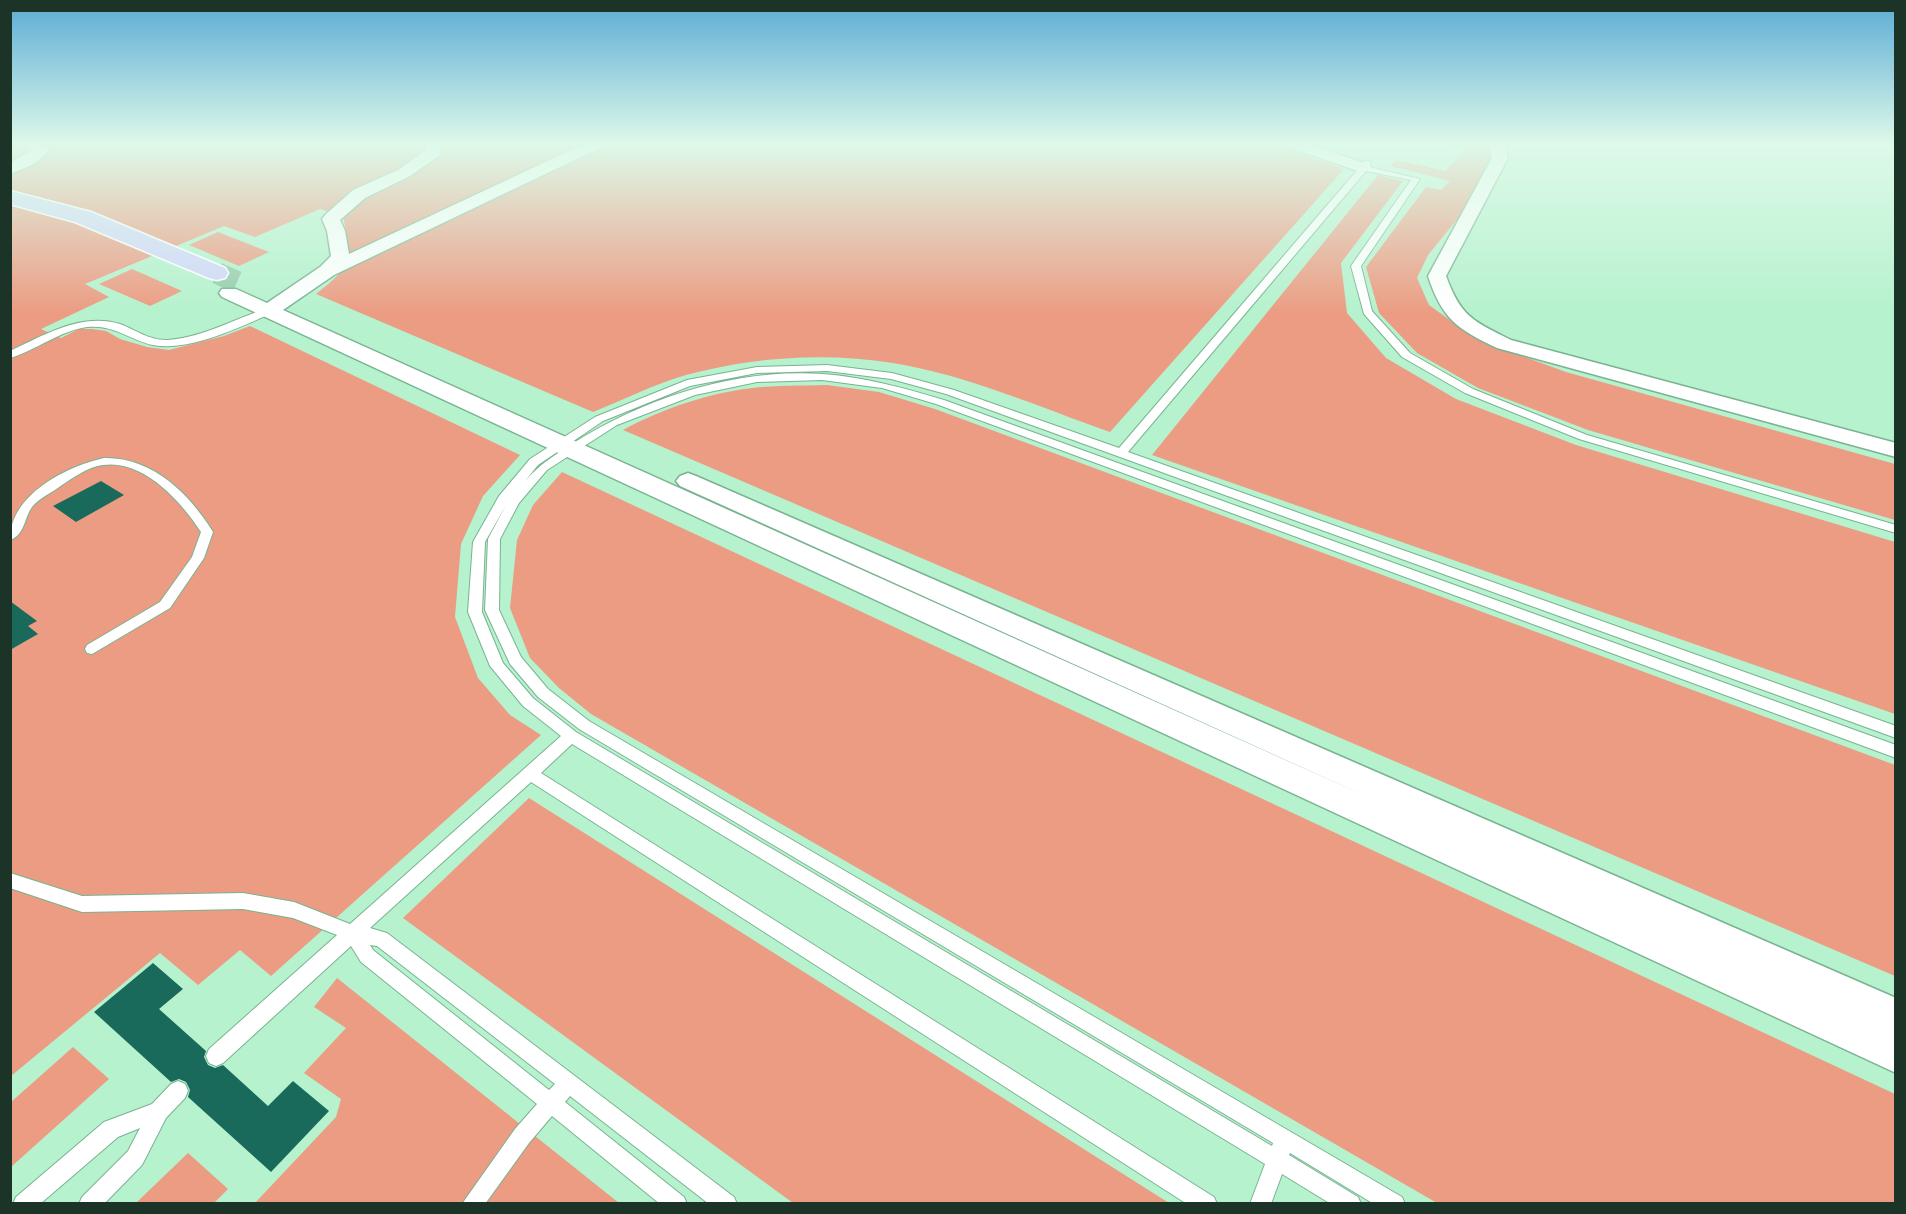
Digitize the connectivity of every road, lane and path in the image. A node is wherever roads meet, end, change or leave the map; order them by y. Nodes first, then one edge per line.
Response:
1 (20, 200) edge
2 (353, 200) edge
3 (479, 200) edge
4 (1337, 200) edge
5 (1402, 200) edge
6 (1478, 200) edge
7 (10, 210) edge
8 (327, 271) junction
9 (223, 283) junction
10 (275, 307) junction
11 (10, 355) edge
12 (576, 440) junction
13 (1896, 450) edge
14 (1121, 453) junction
15 (1896, 530) edge
16 (10, 536) edge
17 (92, 650) dead end
18 (1896, 732) edge
19 (571, 736) junction
20 (1896, 752) edge
21 (529, 773) junction
22 (10, 880) edge
23 (352, 933) junction
24 (1896, 1017) edge
25 (1896, 1054) edge
26 (216, 1056) dead end
27 (569, 1082) junction
28 (178, 1090) dead end
29 (551, 1103) junction
30 (159, 1111) junction
31 (1285, 1139) junction
32 (1277, 1160) junction
33 (23, 1203) edge
34 (89, 1203) edge
35 (472, 1203) edge
36 (677, 1203) edge
37 (727, 1203) edge
38 (1207, 1203) edge
39 (1260, 1203) edge
40 (1351, 1203) edge
41 (1395, 1203) edge

1 - 9 main road
2 - 8 street
3 - 8 street
4 - 14 lane
5 - 15 lane
6 - 13 street
7 - 9 main road
8 - 10 street
9 - 10 street
10 - 11 lane
10 - 12 street
12 - 14 lane
12 - 19 lane
12 - 20 lane
12 - 24 street
12 - 25 street
12 - 31 lane
14 - 18 lane
16 - 17 lane
19 - 21 lane
19 - 32 lane
21 - 23 lane
21 - 38 lane
22 - 23 lane
23 - 26 lane
23 - 27 lane
23 - 29 lane
27 - 29 lane
27 - 37 lane
28 - 30 lane
29 - 35 lane
29 - 36 lane
30 - 33 lane
30 - 34 lane
31 - 32 lane
31 - 41 lane
32 - 39 lane
32 - 40 lane

